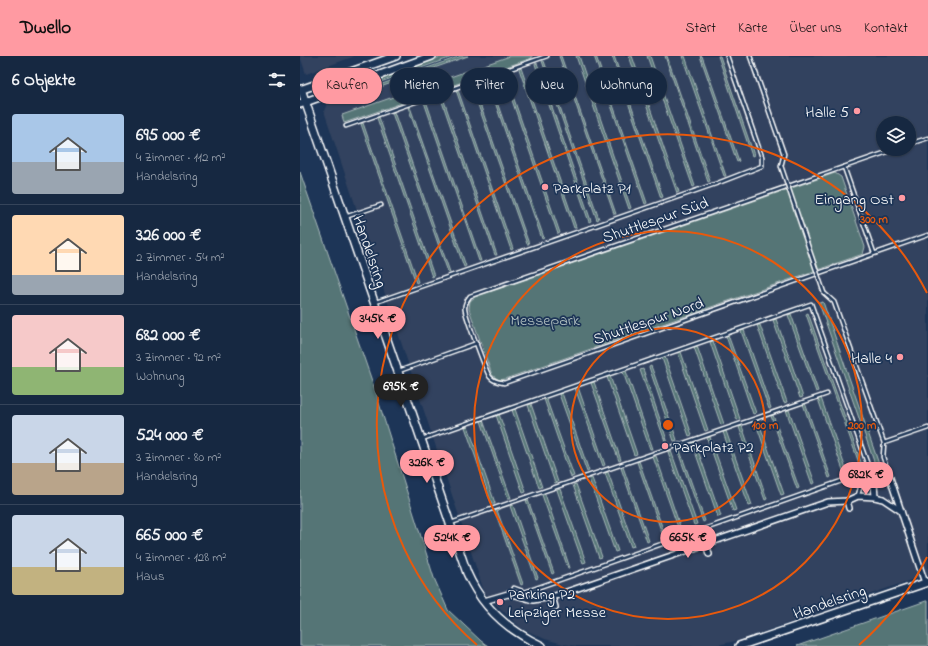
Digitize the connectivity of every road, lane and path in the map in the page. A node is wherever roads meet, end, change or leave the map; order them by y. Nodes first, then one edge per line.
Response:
1 (396, 56) edge
2 (432, 56) edge
3 (547, 56) edge
4 (727, 56) edge
5 (750, 56) edge
6 (300, 88) edge
7 (303, 103) edge
8 (346, 126) dead end
9 (928, 138) edge
10 (916, 142) edge
11 (876, 156) edge
12 (844, 167) junction
13 (381, 205) dead end
14 (345, 217) junction
15 (928, 235) edge
16 (874, 253) junction
17 (374, 302) junction
18 (477, 343) junction
19 (399, 371) junction
20 (827, 394) dead end
21 (928, 428) edge
22 (422, 439) junction
23 (884, 443) junction
24 (888, 472) joint
25 (857, 475) junction
26 (890, 478) junction
27 (858, 496) junction
28 (875, 497) junction
29 (847, 501) junction
30 (849, 508) dead end
31 (902, 512) junction
32 (450, 523) junction
33 (706, 544) junction
34 (709, 554) dead end
35 (926, 582) edge
36 (514, 588) dead end
37 (552, 597) junction
38 (484, 601) junction
39 (555, 607) dead end
40 (542, 646) edge
41 (739, 646) edge

1 - 6 main road
2 - 7 main road
3 - 8 lane
4 - 17 lane
5 - 23 lane, bridge
6 - 7 main road, Handelsring
7 - 14 main road, Handelsring
9 - 10 lane
11 - 12 lane, Shuttlespur Süd
12 - 16 lane
12 - 18 lane, Shuttlespur Süd
13 - 14 lane
14 - 17 main road, Handelsring
15 - 16 lane, Shuttlespur Nord
16 - 18 lane, Shuttlespur Nord
17 - 19 main road, Handelsring
18 - 19 lane
19 - 22 main road, Handelsring
20 - 32 lane
21 - 23 lane
22 - 25 lane
22 - 32 main road, Handelsring
23 - 24 lane
24 - 26 street
25 - 27 lane
25 - 36 lane
26 - 28 street
26 - 31 street
27 - 28 street
27 - 29 street
28 - 31 street
29 - 30 street
29 - 33 street
31 - 35 street
32 - 38 main road, Handelsring
33 - 34 street
33 - 37 street
35 - 41 main road, Handelsring
37 - 38 street
37 - 39 street
38 - 40 main road, Handelsring

